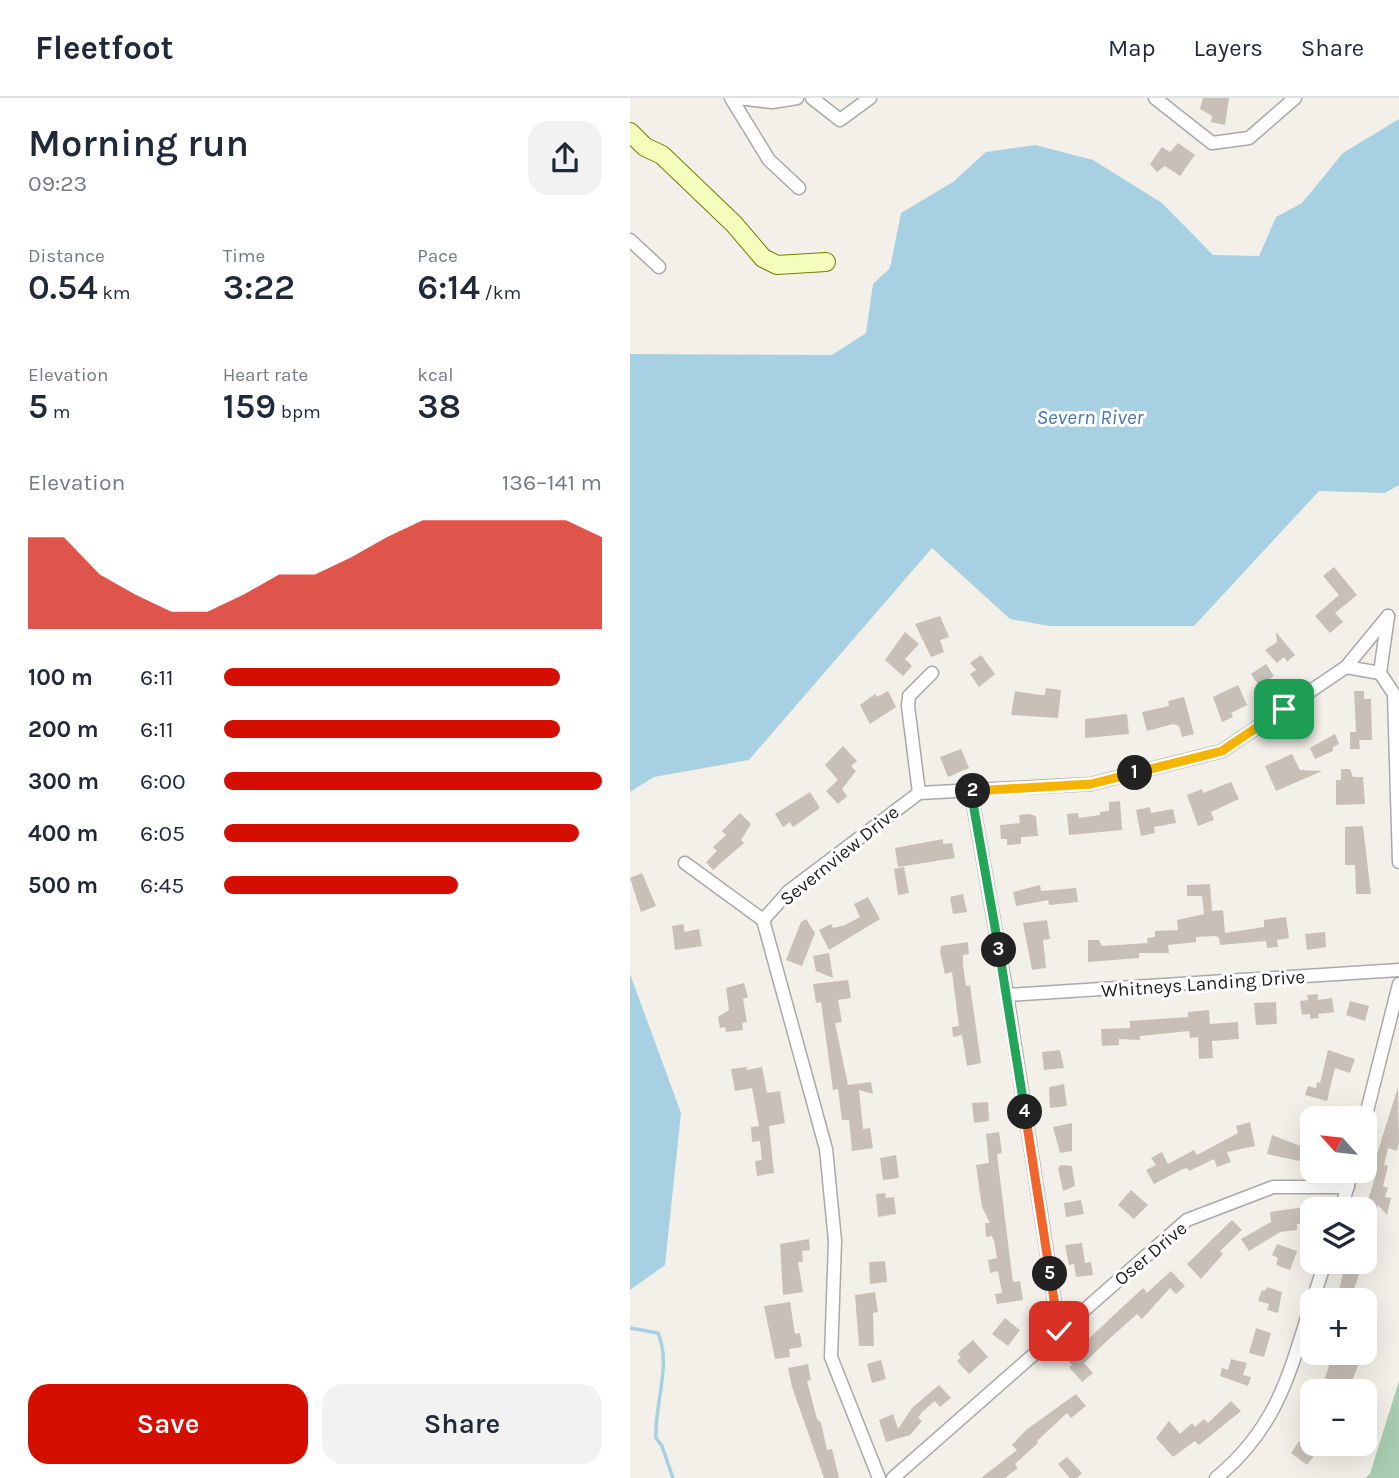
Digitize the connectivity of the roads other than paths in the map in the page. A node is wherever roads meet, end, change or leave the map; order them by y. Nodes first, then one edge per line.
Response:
1 (731, 98) edge
2 (737, 98) edge
3 (797, 98) edge
4 (812, 98) edge
5 (870, 98) edge
6 (1155, 98) edge
7 (1294, 98) edge
8 (630, 132) edge
9 (799, 188) dead end
10 (630, 240) edge
11 (825, 262) dead end
12 (659, 267) dead end
13 (1346, 667) junction
14 (932, 673) dead end
15 (1380, 673) junction
16 (971, 792) junction
17 (919, 793) junction
18 (1399, 862) edge
19 (685, 863) dead end
20 (763, 920) junction
21 (1399, 970) edge
22 (1399, 984) edge
23 (1007, 995) junction
24 (1368, 1106) edge
25 (1349, 1183) edge
26 (1348, 1187) junction
27 (1345, 1197) edge
28 (1059, 1331) junction
29 (1300, 1342) edge
30 (879, 1478) edge
31 (893, 1478) edge
32 (1216, 1478) edge

1 - 9 street
2 - 3 street
4 - 5 street
6 - 7 street
8 - 11 street
10 - 12 street
13 - 15 street
13 - 15 street, Severnview Drive
13 - 16 street, Severnview Drive
14 - 17 street
15 - 18 street
16 - 17 street, Severnview Drive
16 - 23 street
17 - 20 street, Severnview Drive
19 - 20 street
20 - 30 street, Severnview Drive
21 - 23 street, Whitneys Landing Drive
22 - 24 street
23 - 28 street
25 - 26 street
26 - 27 street
26 - 28 street, Oser Drive
28 - 31 street, Oser Drive
29 - 32 street

